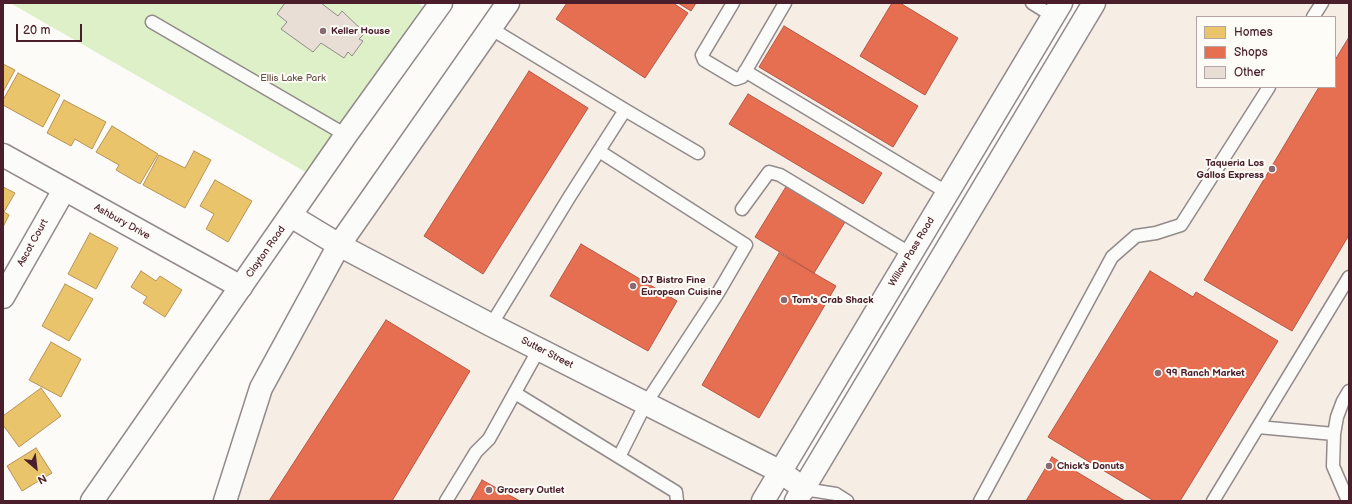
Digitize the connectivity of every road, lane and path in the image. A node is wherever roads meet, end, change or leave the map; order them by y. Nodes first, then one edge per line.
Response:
1 (441, 3) edge
2 (508, 3) edge
3 (733, 3) edge
4 (785, 3) edge
5 (1032, 3) edge
6 (1094, 3) edge
7 (1322, 3) edge
8 (1057, 9) edge
9 (1314, 16) edge
10 (152, 22) dead end
11 (490, 28) junction
12 (745, 71) junction
13 (1268, 88) edge
14 (625, 110) junction
15 (346, 135) junction
16 (599, 151) junction
17 (698, 153) dead end
18 (3, 155) edge
19 (64, 190) junction
20 (948, 193) junction
21 (742, 209) dead end
22 (290, 216) junction
23 (338, 245) junction
24 (911, 254) junction
25 (1349, 277) edge
26 (242, 287) junction
27 (3, 297) edge
28 (491, 325) junction
29 (539, 349) junction
30 (1349, 391) edge
31 (515, 393) junction
32 (646, 403) junction
33 (1258, 427) junction
34 (1334, 434) junction
35 (619, 457) junction
36 (781, 472) junction
37 (804, 497) edge
38 (92, 501) edge
39 (225, 501) edge
40 (446, 501) edge
41 (677, 501) edge
42 (763, 501) edge
43 (847, 501) edge
44 (980, 501) edge
45 (1213, 501) edge
46 (1348, 501) edge

1 - 15 main road, Clayton Road
2 - 11 main road
3 - 12 lane
4 - 12 lane
5 - 8 lane
6 - 37 main road
7 - 9 lane
8 - 20 main road, Willow Pass Road
10 - 15 lane
11 - 14 lane
11 - 23 main road
12 - 20 lane
13 - 44 lane
14 - 16 lane
14 - 17 lane
15 - 22 main road, Clayton Road
16 - 28 lane
16 - 32 lane
18 - 19 main road, Ashbury Drive
19 - 26 main road, Ashbury Drive
19 - 27 main road, Ascot Court
20 - 24 main road, Willow Pass Road
21 - 24 lane
22 - 23 main road, Sutter Street
22 - 26 main road, Clayton Road
23 - 28 main road, Sutter Street
23 - 39 main road
24 - 36 main road, Willow Pass Road
25 - 33 lane
26 - 38 main road, Clayton Road
28 - 29 main road, Sutter Street
29 - 31 lane
29 - 32 main road, Sutter Street
30 - 34 lane
31 - 35 lane
31 - 40 lane
32 - 35 lane
32 - 36 main road, Sutter Street
33 - 34 lane
33 - 45 lane
34 - 46 lane
35 - 41 lane
36 - 37 main road, Sutter Street
36 - 42 main road, Willow Pass Road
37 - 43 lane

